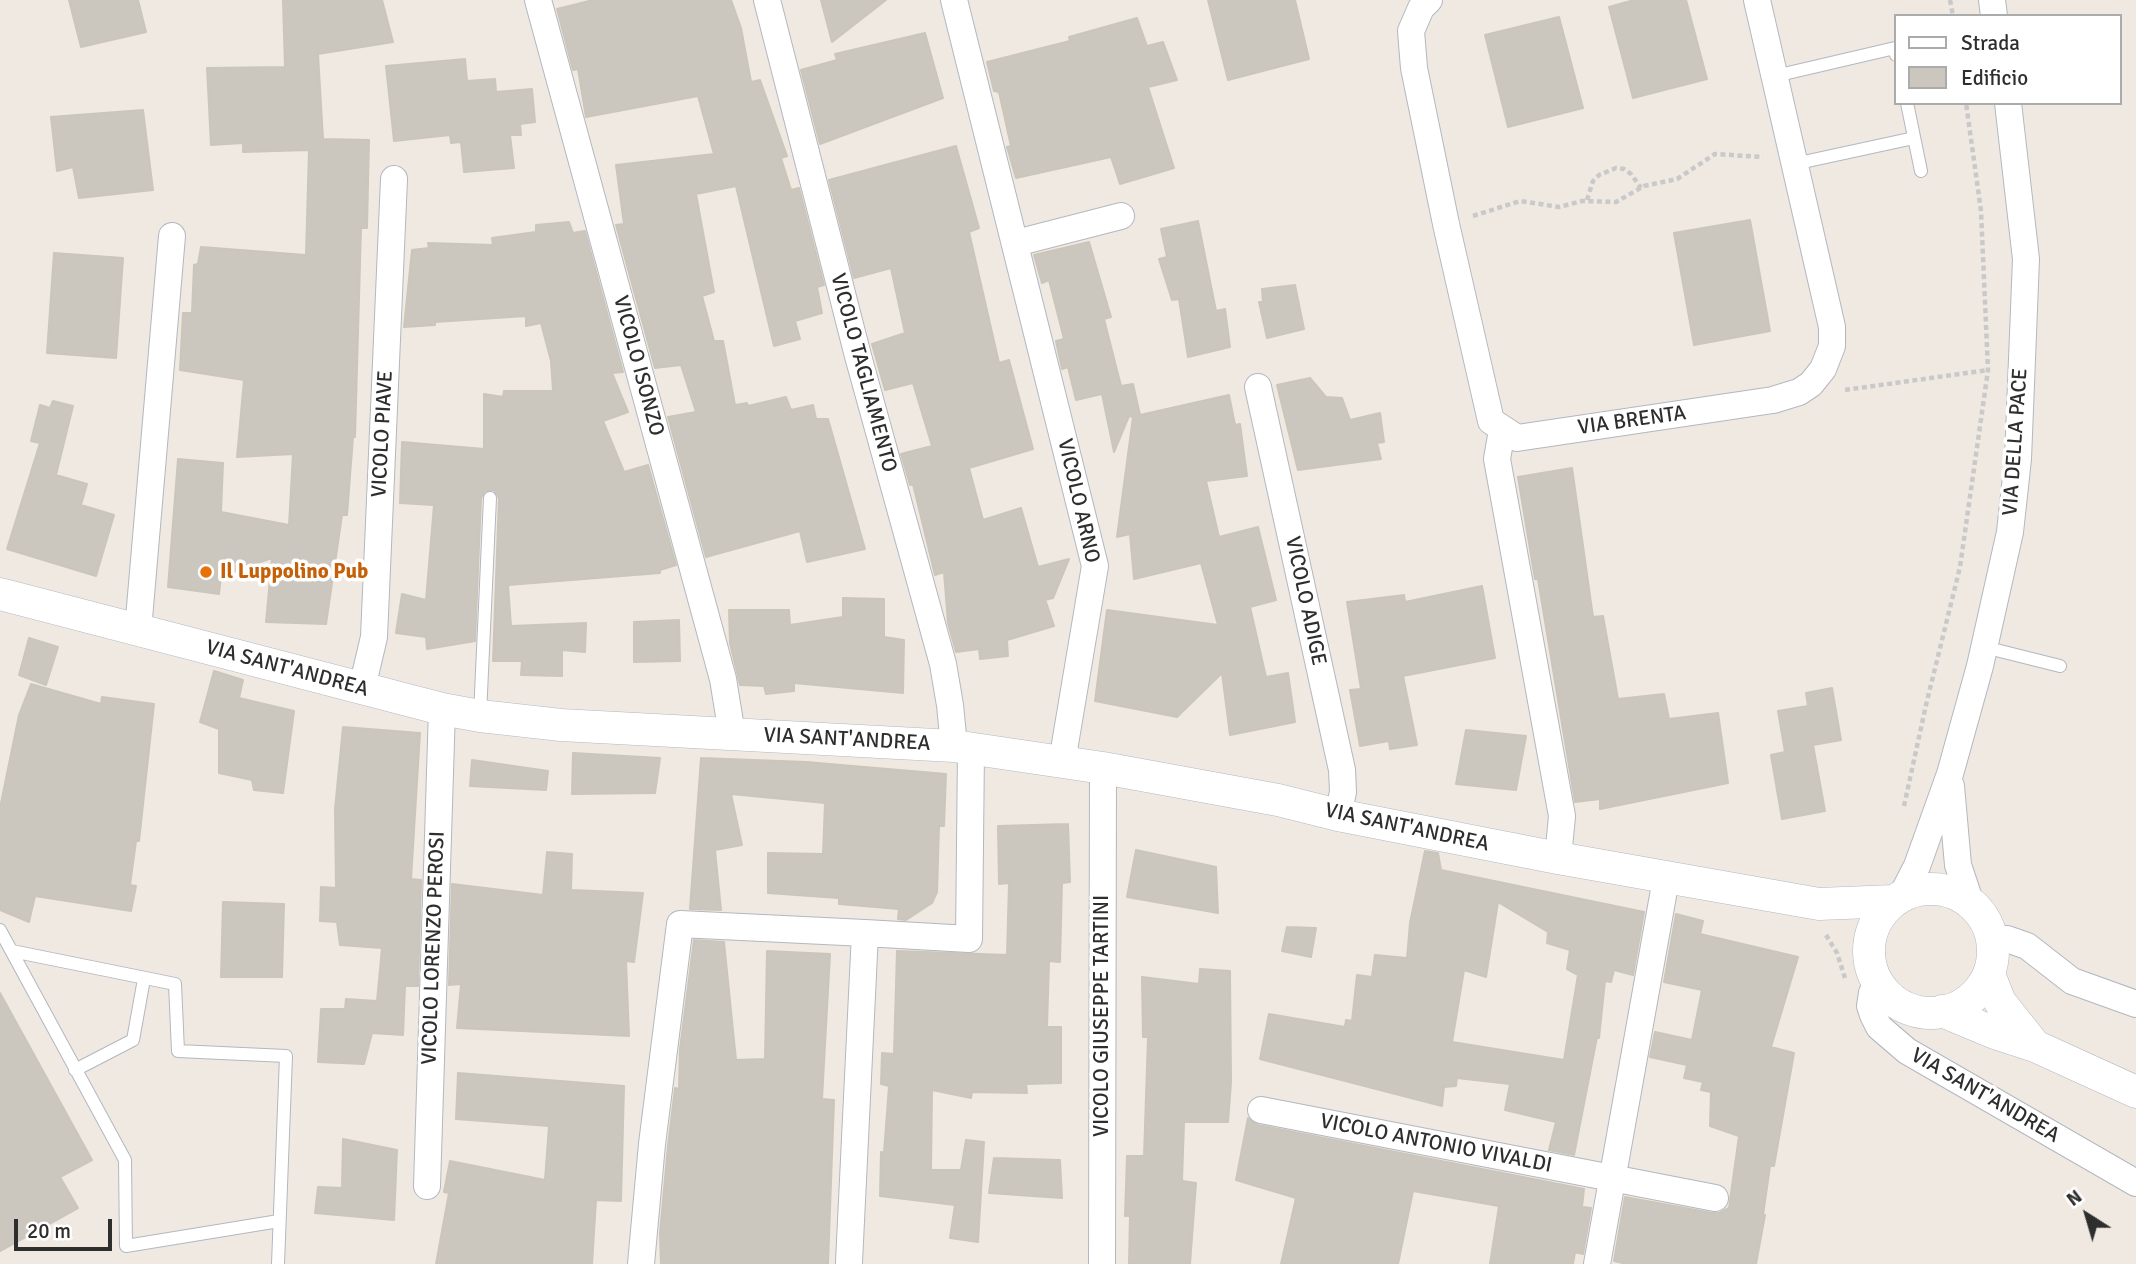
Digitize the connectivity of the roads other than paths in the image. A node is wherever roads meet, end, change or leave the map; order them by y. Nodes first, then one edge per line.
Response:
1 (538, 0) edge
2 (766, 0) edge
3 (954, 0) edge
4 (1429, 0) edge
5 (1757, 0) edge
6 (1895, 48) edge
7 (1775, 76) junction
8 (1907, 105) edge
9 (2008, 105) edge
10 (1914, 138) junction
11 (1793, 158) junction
12 (1921, 171) dead end
13 (394, 178) dead end
14 (1121, 216) dead end
15 (172, 236) dead end
16 (1016, 243) junction
17 (1258, 387) dead end
18 (1502, 430) junction
19 (490, 498) dead end
20 (0, 594) edge
21 (138, 630) junction
22 (1984, 647) junction
23 (2060, 666) dead end
24 (362, 688) junction
25 (442, 709) junction
26 (480, 716) junction
27 (732, 734) junction
28 (962, 748) junction
29 (1064, 762) junction
30 (1103, 768) junction
31 (1950, 774) junction
32 (1338, 815) junction
33 (1558, 858) junction
34 (1666, 878) junction
35 (1897, 899) junction
36 (1970, 901) junction
37 (1821, 917) junction
38 (0, 930) edge
39 (865, 933) junction
40 (1993, 940) junction
41 (12, 951) junction
42 (1874, 968) junction
43 (1989, 974) junction
44 (144, 979) junction
45 (2136, 1004) edge
46 (1942, 1012) junction
47 (2035, 1046) junction
48 (75, 1070) junction
49 (2136, 1092) edge
50 (1261, 1110) dead end
51 (1612, 1178) junction
52 (2136, 1183) edge
53 (426, 1186) dead end
54 (1715, 1198) dead end
55 (279, 1221) junction
56 (849, 1262) edge
57 (278, 1264) edge
58 (641, 1264) edge
59 (1102, 1264) edge
60 (1597, 1264) edge

1 - 27 street, VICOLO ISONZO
2 - 28 street, VICOLO TAGLIAMENTO
3 - 16 street, VICOLO ARNO
4 - 18 street
5 - 7 street
6 - 7 lane
7 - 11 street
8 - 10 lane
9 - 22 street, VIA DELLA PACE
10 - 11 lane
10 - 12 lane
11 - 18 street, VIA BRENTA
13 - 24 street, VICOLO PIAVE
14 - 16 street
15 - 21 street
16 - 29 street, VICOLO ARNO
17 - 32 street, VICOLO ADIGE
18 - 33 street
19 - 26 lane
20 - 21 street, VIA SANT'ANDREA
21 - 24 street, VIA SANT'ANDREA
22 - 23 lane
22 - 31 street, VIA DELLA PACE
24 - 25 street, VIA SANT'ANDREA
25 - 26 street, VIA SANT'ANDREA
25 - 53 street, VICOLO LORENZO PEROSI
26 - 27 street, VIA SANT'ANDREA
27 - 28 street, VIA SANT'ANDREA
28 - 29 street, VIA SANT'ANDREA
28 - 39 street, VICOLO TAGLIAMENTO
29 - 30 street, VIA SANT'ANDREA
30 - 32 street, VIA SANT'ANDREA
30 - 59 street, VICOLO GIUSEPPE TARTINI
31 - 35 street, VIA DELLA PACE
31 - 36 street, VIA DELLA PACE
32 - 33 street, VIA SANT'ANDREA
33 - 34 street, VIA SANT'ANDREA
34 - 37 street, VIA SANT'ANDREA
34 - 51 street
35 - 36 street
35 - 37 street, VIA SANT'ANDREA
35 - 42 street
36 - 40 street
37 - 42 street
38 - 41 lane
39 - 56 street
39 - 58 street
40 - 43 street
40 - 45 street
41 - 44 lane
41 - 48 lane
42 - 46 street
42 - 52 street, VIA SANT'ANDREA
43 - 46 street
43 - 47 street
44 - 48 lane
44 - 55 lane
46 - 47 street
47 - 49 street
48 - 55 lane
50 - 51 street, VICOLO ANTONIO VIVALDI
51 - 54 street, VICOLO ANTONIO VIVALDI
51 - 60 street
55 - 57 lane

